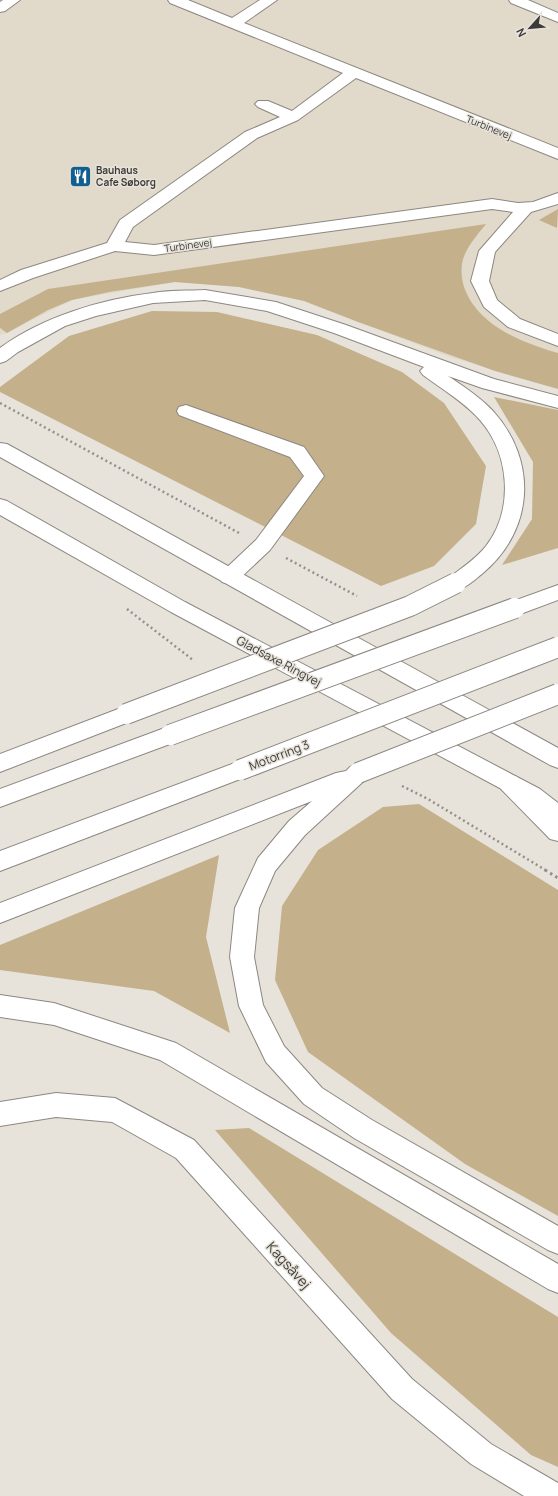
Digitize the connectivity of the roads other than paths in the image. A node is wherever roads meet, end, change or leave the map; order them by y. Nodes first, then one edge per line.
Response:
1 (13, 0) edge
2 (176, 0) edge
3 (270, 0) edge
4 (516, 0) edge
5 (0, 8) edge
6 (558, 18) edge
7 (234, 23) junction
8 (354, 72) junction
9 (263, 104) dead end
10 (293, 117) junction
11 (558, 154) edge
12 (558, 198) edge
13 (525, 210) junction
14 (114, 246) junction
15 (0, 286) edge
16 (558, 340) edge
17 (407, 355) junction
18 (0, 357) edge
19 (558, 402) edge
20 (186, 411) dead end
21 (0, 449) edge
22 (0, 506) edge
23 (229, 577) junction
24 (558, 592) edge
25 (558, 647) edge
26 (558, 694) edge
27 (558, 759) edge
28 (0, 763) edge
29 (358, 773) junction
30 (509, 783) junction
31 (0, 798) edge
32 (558, 816) edge
33 (558, 832) edge
34 (0, 861) edge
35 (0, 913) edge
36 (0, 1006) edge
37 (0, 1114) edge
38 (558, 1241) edge
39 (558, 1279) edge
40 (552, 1496) edge

1 - 5 main road
2 - 7 main road, Turbinevej
3 - 7 main road
4 - 6 main road
7 - 8 main road, Turbinevej
8 - 10 main road
8 - 11 main road, Turbinevej
9 - 10 main road
10 - 14 main road
12 - 13 main road, Turbinevej
13 - 14 main road, Turbinevej
13 - 16 main road
14 - 15 main road
17 - 18 main road
17 - 19 main road
17 - 28 main road, bridge
20 - 23 main road
21 - 23 main road
22 - 30 main road, Gladsaxe Ringvej
23 - 27 main road
24 - 31 main road, bridge
25 - 34 main road, Motorring 3, bridge
26 - 29 main road, bridge
29 - 35 main road
29 - 38 main road
30 - 32 main road, Gladsaxe Ringvej
30 - 33 main road
36 - 39 main road
37 - 40 main road, Kagsåvej

